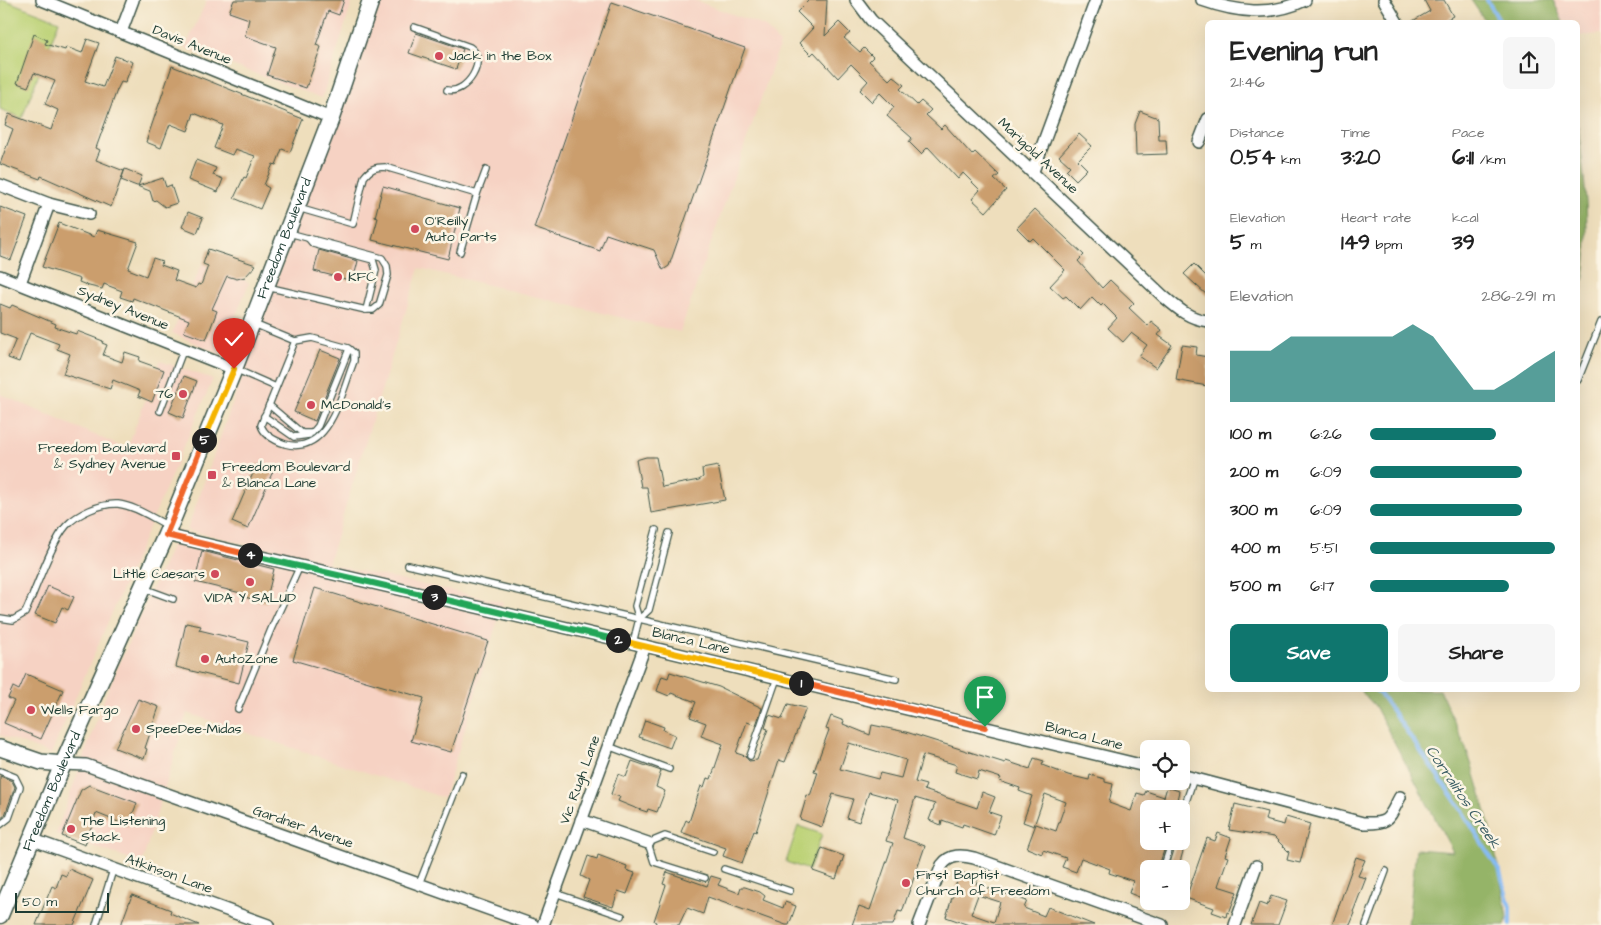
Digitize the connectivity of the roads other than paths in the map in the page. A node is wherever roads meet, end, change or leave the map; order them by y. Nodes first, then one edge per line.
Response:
1 (42, 0) edge
2 (132, 0) edge
3 (371, 0) edge
4 (856, 0) edge
5 (1096, 0) edge
6 (1202, 0) edge
7 (1305, 0) edge
8 (1384, 0) edge
9 (1247, 11) junction
10 (1244, 20) edge
11 (1396, 20) edge
12 (414, 27) dead end
13 (121, 32) junction
14 (447, 90) dead end
15 (331, 118) junction
16 (1205, 127) edge
17 (1199, 142) dead end
18 (486, 170) dead end
19 (1033, 171) junction
20 (0, 185) edge
21 (477, 194) junction
22 (49, 204) junction
23 (296, 207) junction
24 (89, 214) dead end
25 (286, 232) junction
26 (308, 238) junction
27 (460, 252) dead end
28 (0, 276) edge
29 (20, 283) junction
30 (265, 286) junction
31 (366, 310) junction
32 (1205, 320) edge
33 (1601, 322) edge
34 (251, 323) junction
35 (295, 341) junction
36 (184, 348) junction
37 (349, 349) junction
38 (234, 369) junction
39 (1580, 375) edge
40 (276, 387) junction
41 (269, 405) junction
42 (160, 410) dead end
43 (264, 416) junction
44 (312, 433) junction
45 (656, 530) dead end
46 (168, 531) junction
47 (669, 533) dead end
48 (408, 565) dead end
49 (300, 566) junction
50 (143, 588) junction
51 (173, 600) dead end
52 (0, 618) edge
53 (639, 618) junction
54 (639, 644) junction
55 (778, 678) junction
56 (896, 679) dead end
57 (238, 709) dead end
58 (608, 746) junction
59 (0, 748) edge
60 (750, 756) dead end
61 (63, 764) junction
62 (1140, 765) edge
63 (669, 769) dead end
64 (0, 771) edge
65 (462, 774) dead end
66 (1190, 777) edge
67 (1194, 778) junction
68 (1400, 797) dead end
69 (1186, 800) edge
70 (582, 820) junction
71 (0, 825) edge
72 (31, 839) junction
73 (648, 843) junction
74 (712, 852) dead end
75 (1256, 866) dead end
76 (724, 869) dead end
77 (114, 870) junction
78 (1386, 871) dead end
79 (705, 878) dead end
80 (419, 884) junction
81 (790, 891) dead end
82 (555, 893) junction
83 (0, 915) edge
84 (622, 916) dead end
85 (263, 924) edge
86 (96, 925) edge
87 (533, 925) edge
88 (543, 925) edge
89 (919, 925) edge
90 (1162, 925) edge
91 (1235, 925) edge
92 (1366, 925) edge

1 - 13 street, Davis Avenue
2 - 13 street
3 - 15 main road, Freedom Boulevard
4 - 19 street, Marigold Avenue
5 - 19 street
6 - 9 street
7 - 9 street
8 - 11 street
9 - 10 street
12 - 14 lane
13 - 15 street, Davis Avenue
15 - 23 main road, Freedom Boulevard
16 - 17 street
18 - 21 lane
19 - 32 street, Marigold Avenue
20 - 22 street
21 - 23 lane
21 - 27 lane
22 - 24 street
22 - 29 street
23 - 25 main road, Freedom Boulevard
25 - 26 lane
25 - 30 main road, Freedom Boulevard
26 - 31 lane
26 - 31 lane
28 - 29 street, Sydney Avenue
29 - 36 street, Sydney Avenue
30 - 31 lane
30 - 34 main road, Freedom Boulevard
33 - 39 lane
34 - 35 lane
34 - 38 main road, Freedom Boulevard
35 - 37 lane
35 - 40 lane
36 - 38 street, Sydney Avenue
36 - 42 lane
37 - 43 lane
37 - 44 lane
38 - 40 lane
38 - 46 main road, Freedom Boulevard
40 - 41 lane
41 - 43 lane
41 - 44 lane
43 - 44 lane
45 - 53 lane
46 - 49 street, Blanca Lane
46 - 50 main road, Freedom Boulevard
46 - 52 lane
47 - 53 lane
48 - 53 lane
49 - 54 street, Blanca Lane
49 - 57 lane
50 - 51 lane
50 - 61 main road, Freedom Boulevard
53 - 54 lane
53 - 56 lane
54 - 55 street, Blanca Lane
54 - 58 street, Vic Rugh Lane
55 - 60 lane
55 - 62 street, Blanca Lane
58 - 63 lane
58 - 70 street, Vic Rugh Lane
59 - 61 street
61 - 72 main road, Freedom Boulevard
61 - 80 street, Gardner Avenue
64 - 71 lane
65 - 80 lane
66 - 67 street
67 - 68 street
67 - 69 lane
70 - 73 street
70 - 82 street, Vic Rugh Lane
72 - 77 street, Atkinson Lane
72 - 83 main road, Freedom Boulevard
73 - 74 lane
73 - 79 lane
75 - 91 street
76 - 81 lane
77 - 85 street, Atkinson Lane
77 - 86 lane
78 - 92 lane
80 - 87 street, Gardner Avenue
82 - 84 lane
82 - 88 street, Vic Rugh Lane
89 - 90 street

